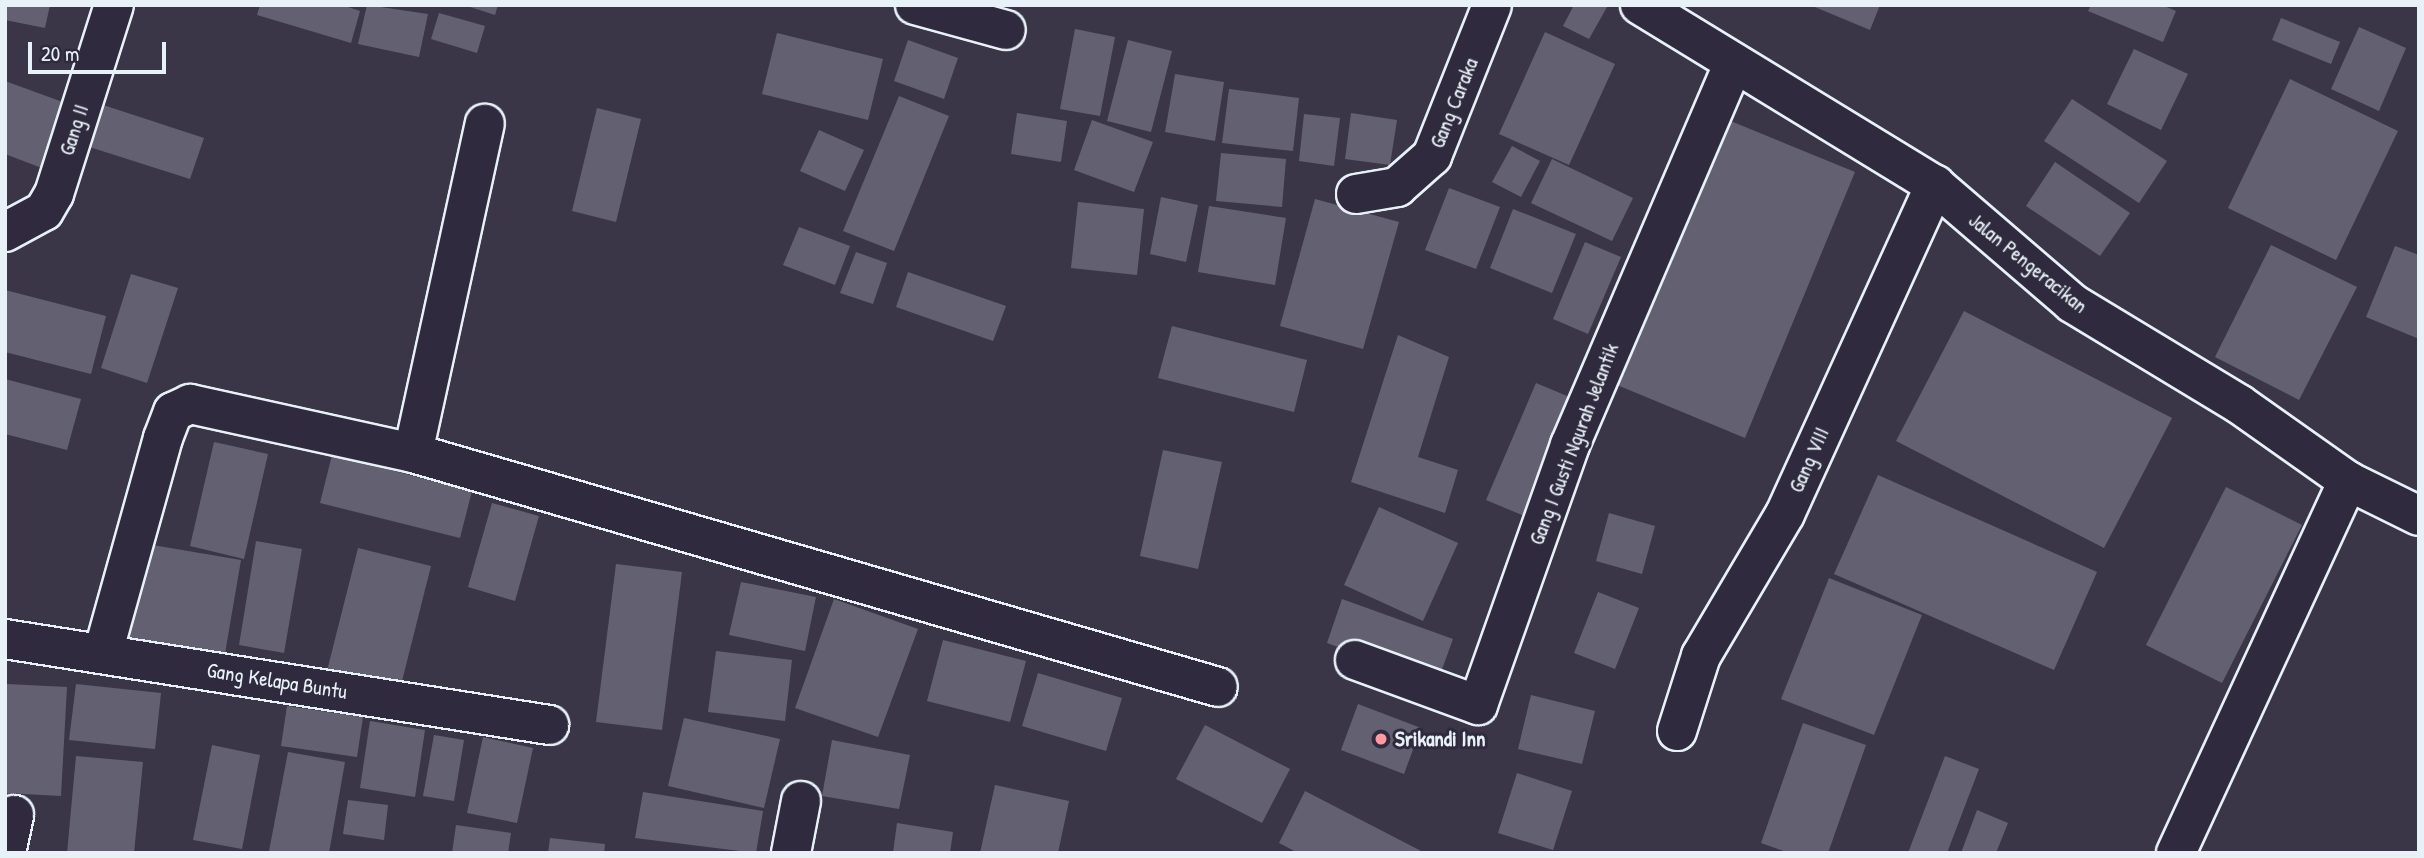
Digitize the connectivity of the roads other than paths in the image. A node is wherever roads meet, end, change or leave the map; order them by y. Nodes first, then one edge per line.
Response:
1 (114, 5) edge
2 (915, 5) edge
3 (1492, 5) edge
4 (1640, 5) edge
5 (1006, 30) dead end
6 (1732, 67) junction
7 (485, 124) dead end
8 (1935, 185) junction
9 (1356, 194) dead end
10 (5, 232) edge
11 (412, 453) junction
12 (2348, 481) junction
13 (2419, 516) edge
14 (5, 639) edge
15 (103, 653) junction
16 (1355, 660) dead end
17 (1218, 687) dead end
18 (549, 725) dead end
19 (1677, 731) dead end
20 (801, 801) dead end
21 (14, 815) dead end
22 (6, 853) edge
23 (791, 853) edge
24 (2176, 853) edge

1 - 10 street, Gang II
2 - 5 street
3 - 9 street, Gang Caraka
4 - 6 street, Jalan Pengeracikan
6 - 8 street, Jalan Pengeracikan
6 - 16 street, Gang I Gusti Ngurah Jelantik
7 - 11 street
8 - 12 street, Jalan Pengeracikan
8 - 19 street, Gang VIII
11 - 15 street
11 - 17 street
12 - 13 street, Jalan Pengeracikan
12 - 24 street
14 - 15 street, Gang Kelapa Buntu
15 - 18 street, Gang Kelapa Buntu
20 - 23 street
21 - 22 street

